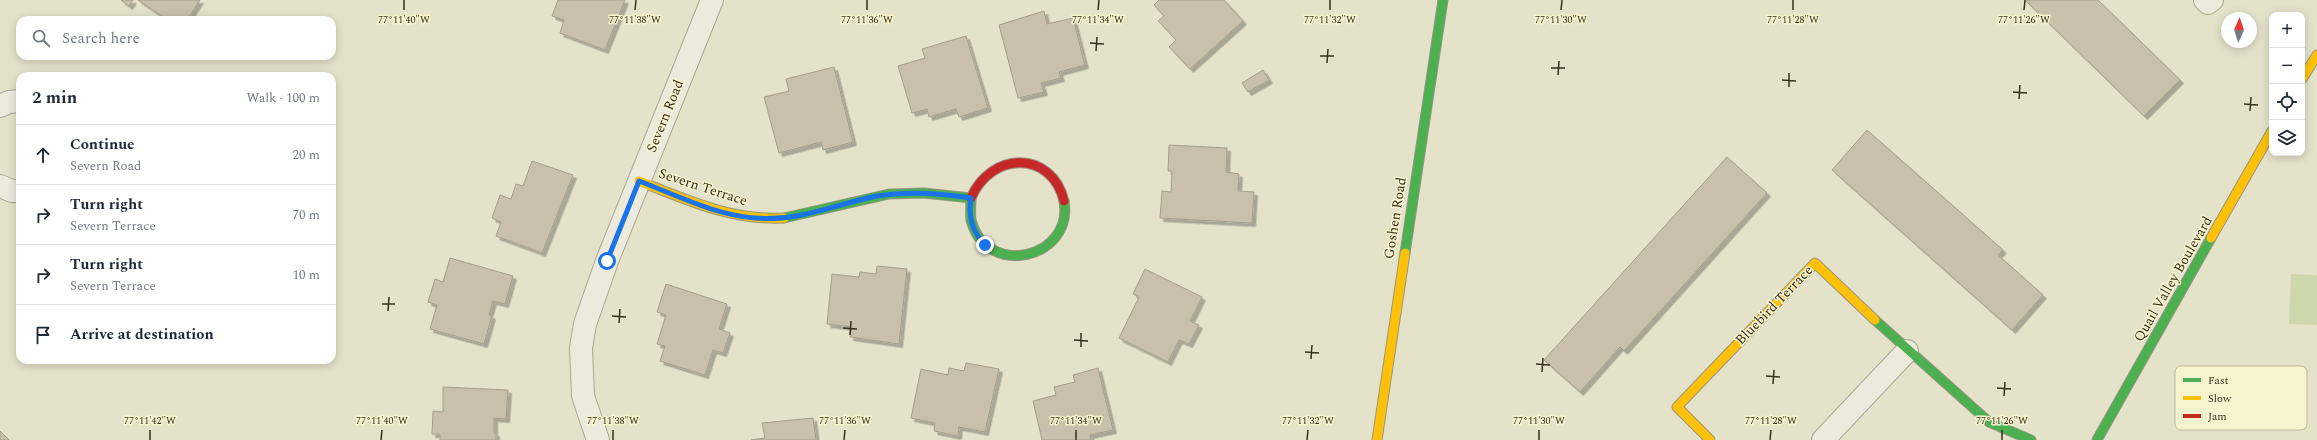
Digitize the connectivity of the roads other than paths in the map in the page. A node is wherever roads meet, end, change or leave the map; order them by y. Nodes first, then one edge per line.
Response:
1 (712, 0) edge
2 (1442, 0) edge
3 (2205, 0) edge
4 (2212, 0) edge
5 (2317, 55) edge
6 (2305, 74) edge
7 (16, 101) edge
8 (0, 106) edge
9 (2269, 135) edge
10 (639, 181) junction
11 (0, 186) edge
12 (16, 191) edge
13 (971, 198) junction
14 (1907, 352) junction
15 (598, 440) edge
16 (1377, 440) edge
17 (1710, 440) edge
18 (1823, 440) edge
19 (2031, 440) edge
20 (2098, 440) edge

1 - 10 street, Severn Road
2 - 16 street, Goshen Road
3 - 4 street
5 - 6 street
7 - 8 street
9 - 20 street, Quail Valley Boulevard
10 - 13 street, Severn Terrace
10 - 15 street, Severn Road
11 - 12 street
13 - 13 street
14 - 17 street, Bluebird Terrace
14 - 18 street
14 - 19 street, Bluebird Terrace

